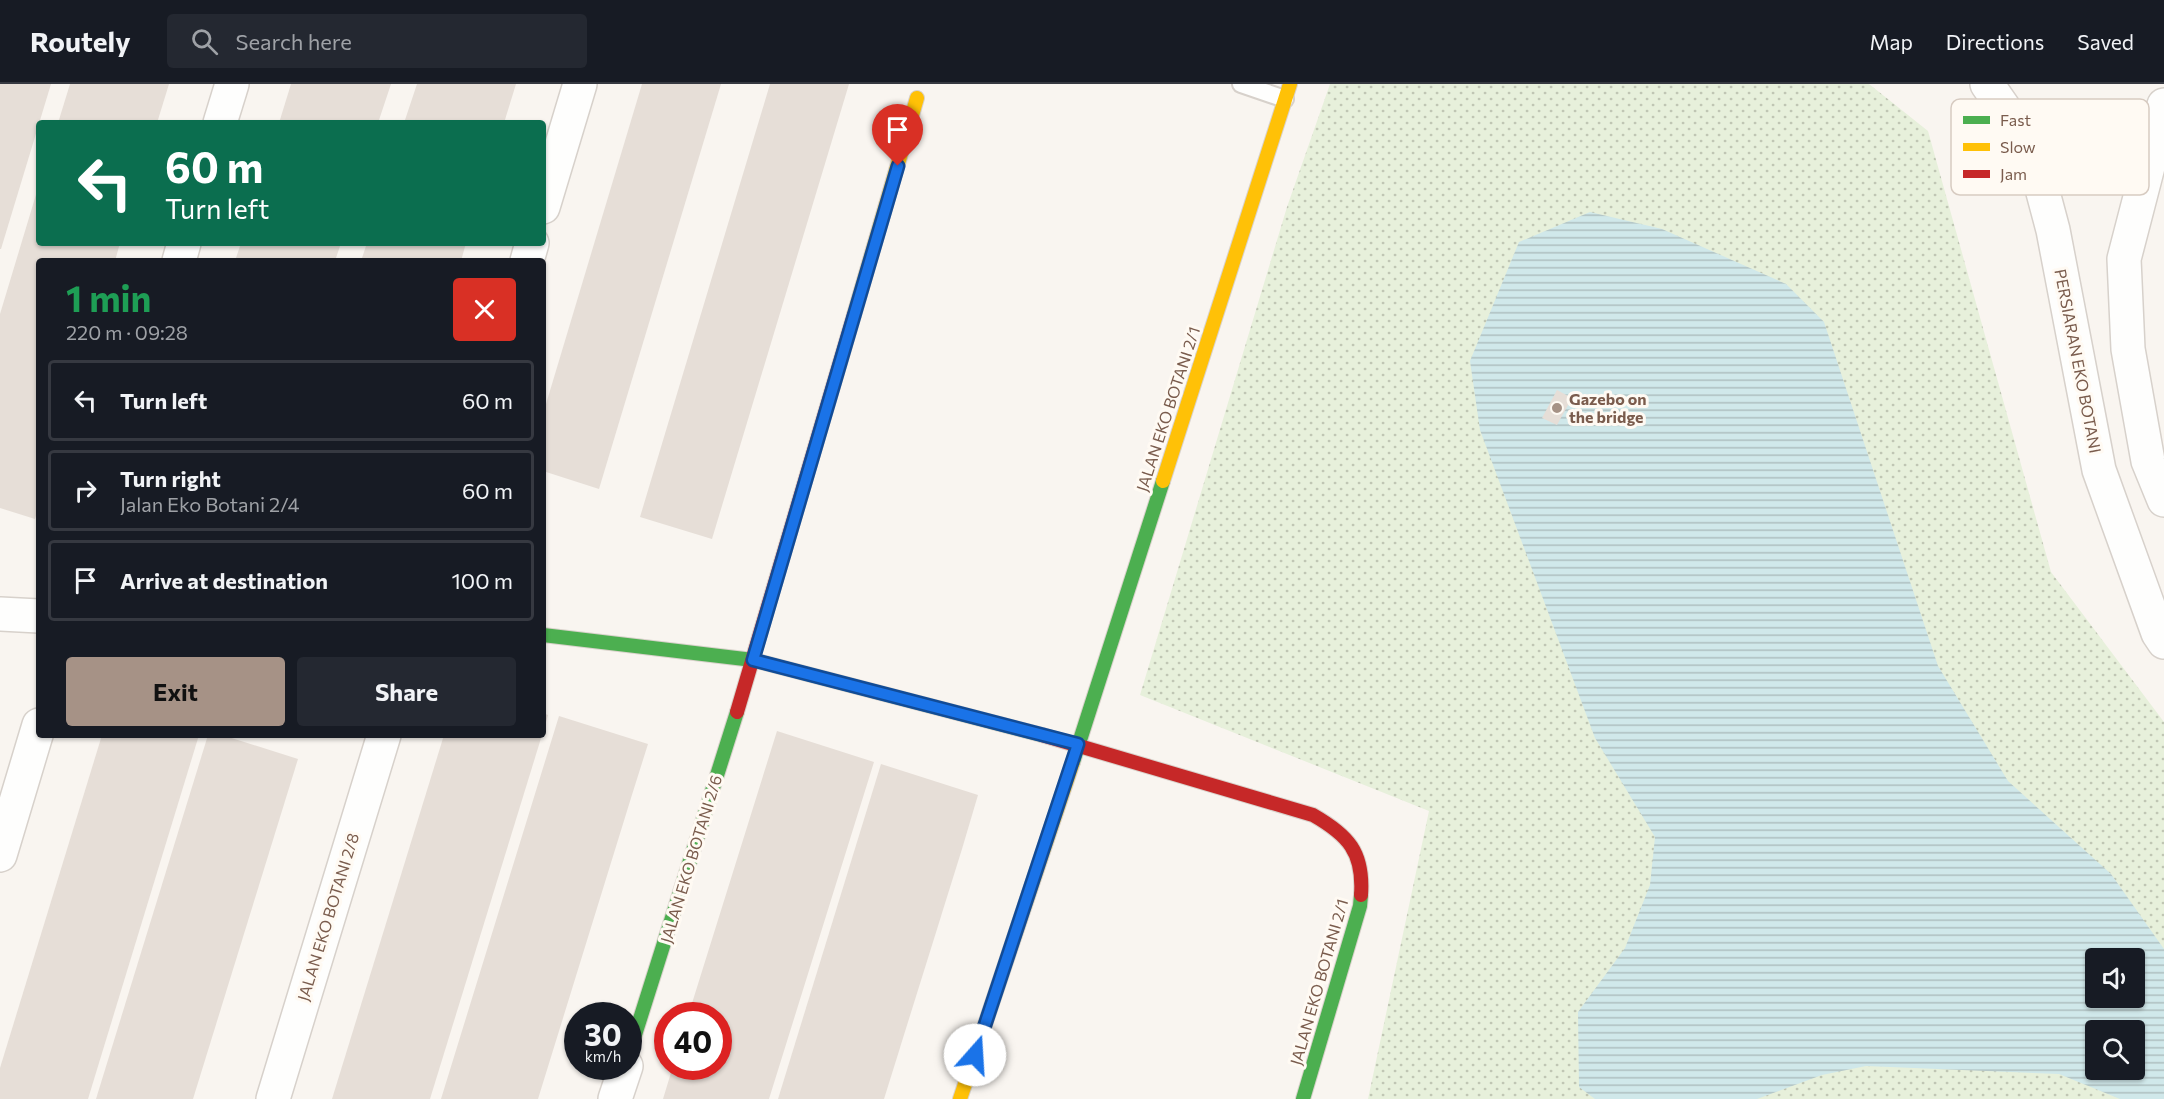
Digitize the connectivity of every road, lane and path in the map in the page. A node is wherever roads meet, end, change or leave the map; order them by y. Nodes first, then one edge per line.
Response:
1 (232, 84) edge
2 (580, 84) edge
3 (1241, 84) edge
4 (1987, 84) edge
5 (1287, 92) edge
6 (917, 98) dead end
7 (1997, 99) edge
8 (2164, 105) edge
9 (221, 120) edge
10 (2149, 163) edge
11 (2044, 195) edge
12 (2141, 195) edge
13 (546, 197) edge
14 (2164, 500) edge
15 (0, 614) edge
16 (36, 616) edge
17 (546, 635) edge
18 (2164, 642) edge
19 (753, 660) junction
20 (36, 735) edge
21 (383, 738) edge
22 (1078, 744) junction
23 (0, 855) edge
24 (642, 1013) edge
25 (621, 1080) edge
26 (273, 1099) edge
27 (615, 1099) edge
28 (960, 1099) edge
29 (1303, 1099) edge

1 - 9 street
2 - 13 street
3 - 5 lane
4 - 7 street, PERSIARAN EKO BOTANI
5 - 22 street, JALAN EKO BOTANI 2/1
6 - 19 street, JALAN EKO BOTANI 2/6
8 - 10 street
11 - 18 street, PERSIARAN EKO BOTANI
12 - 14 street
15 - 16 street
17 - 19 street
19 - 22 street
19 - 24 street, JALAN EKO BOTANI 2/6
20 - 23 street
21 - 26 street, JALAN EKO BOTANI 2/8
22 - 28 street, JALAN EKO BOTANI 2/1
22 - 29 street, JALAN EKO BOTANI 2/1
25 - 27 street

